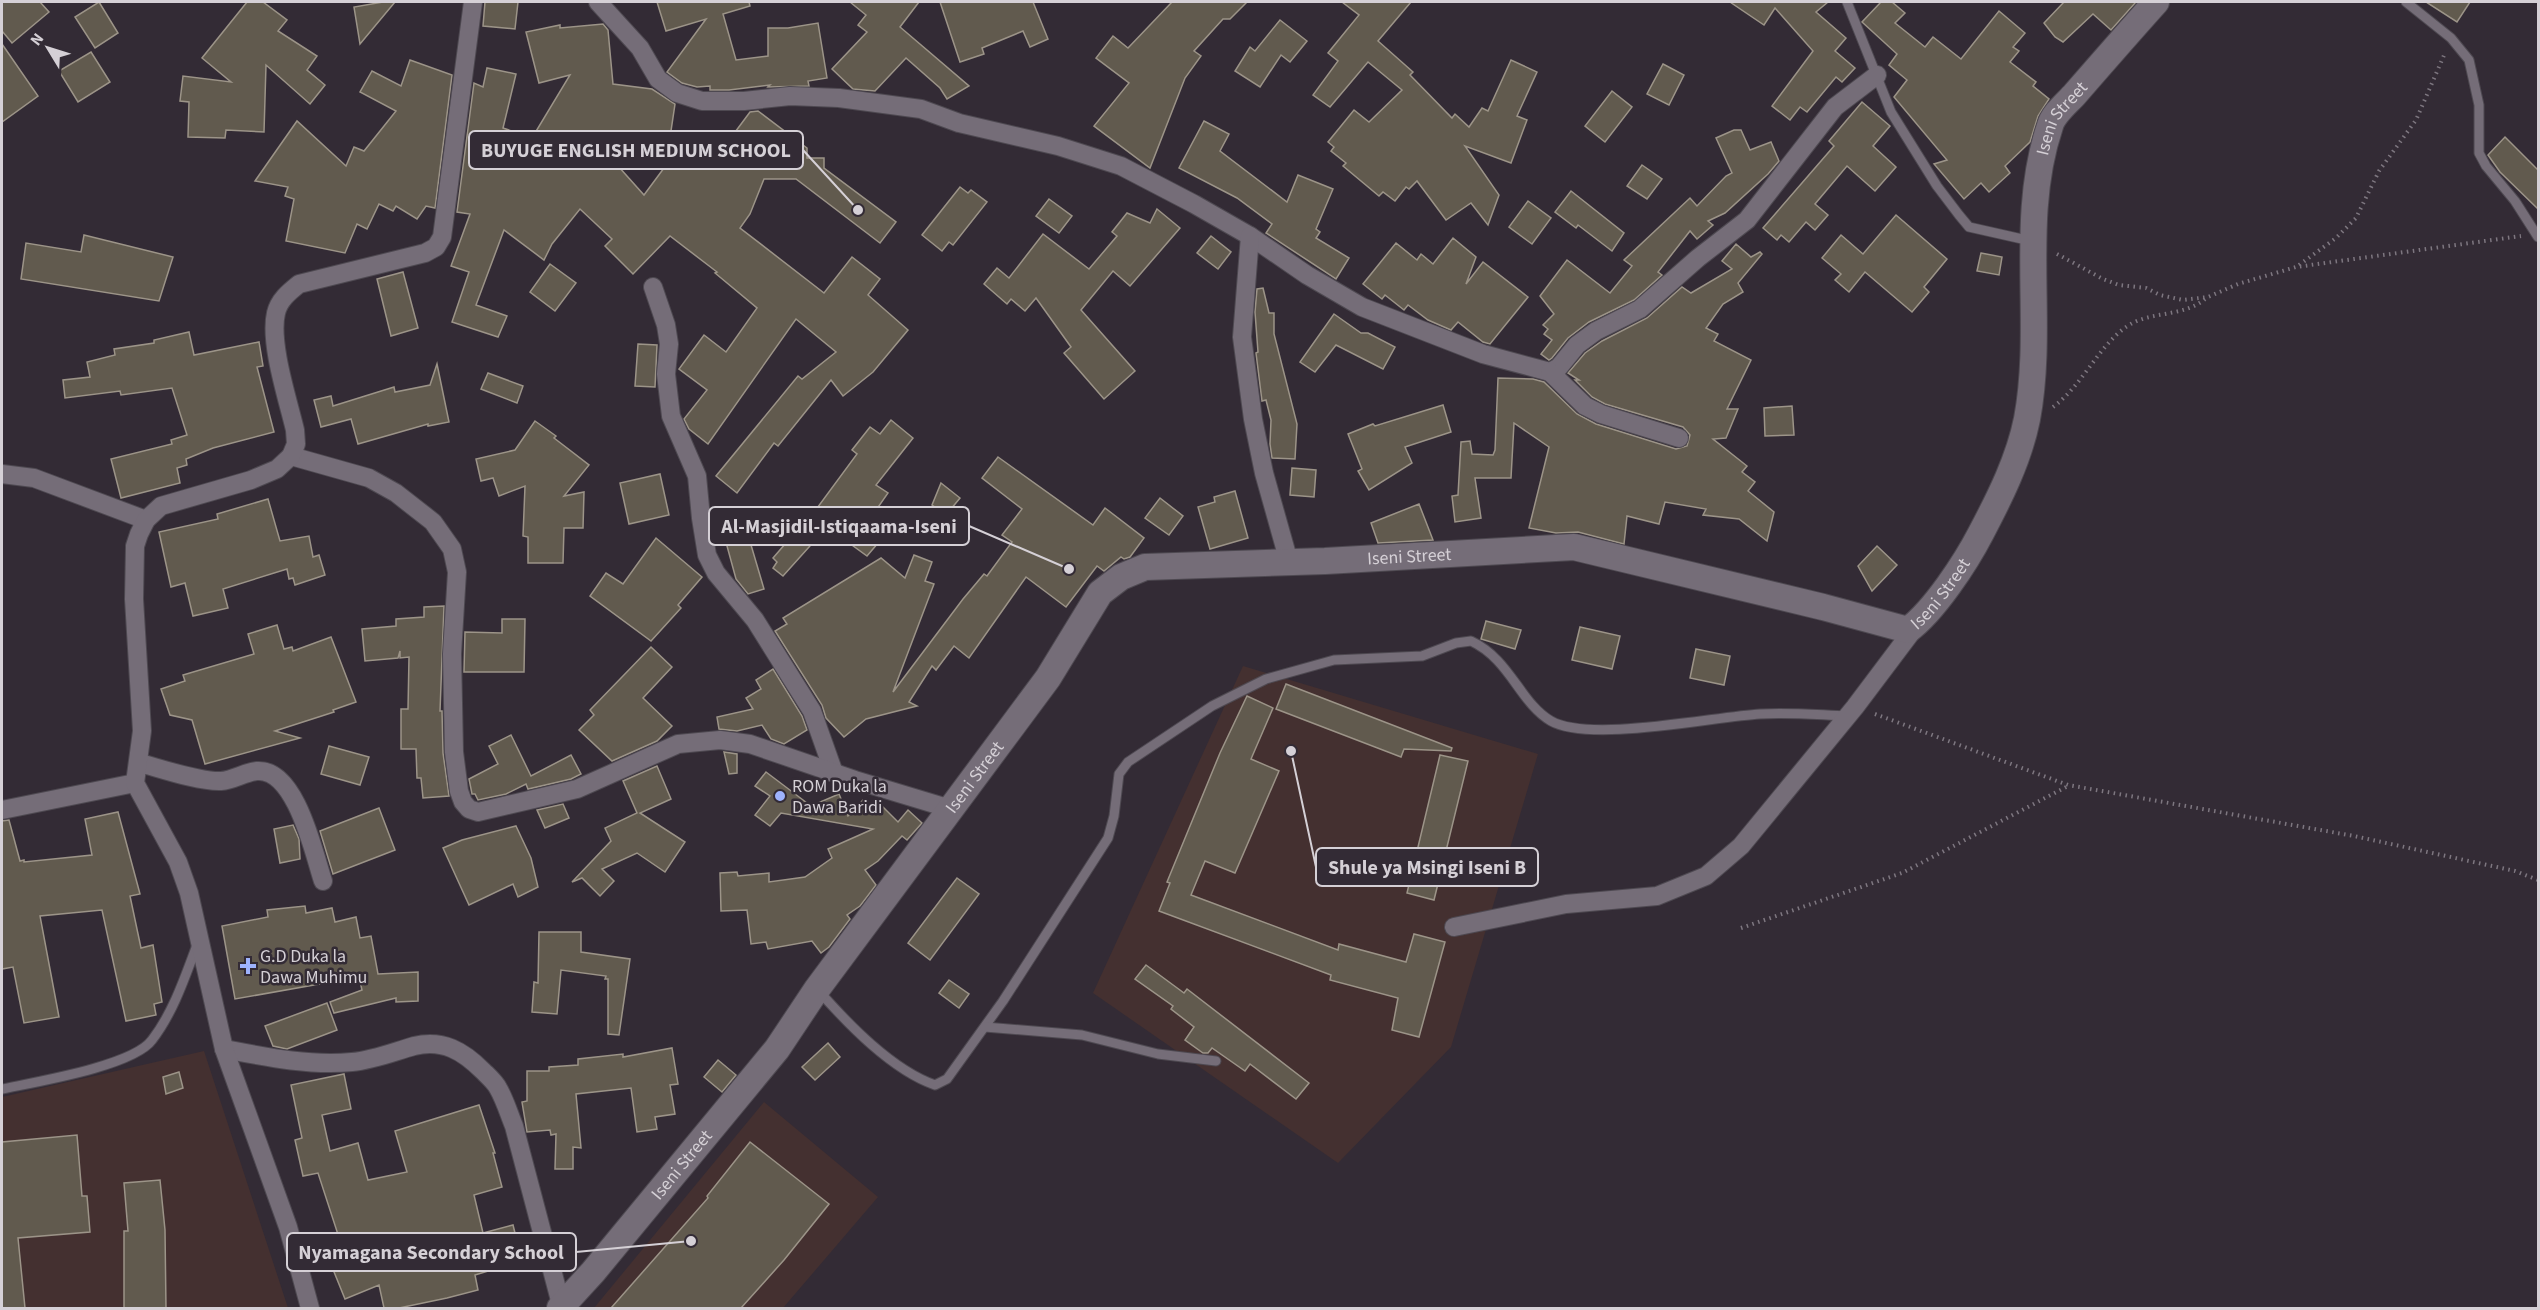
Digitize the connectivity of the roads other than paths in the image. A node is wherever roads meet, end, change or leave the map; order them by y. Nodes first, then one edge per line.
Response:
1 (473, 2) edge
2 (598, 2) edge
3 (1847, 2) edge
4 (2156, 2) edge
5 (2406, 2) edge
6 (1877, 75) junction
7 (1250, 236) junction
8 (2538, 236) edge
9 (2034, 242) junction
10 (653, 287) dead end
11 (1550, 372) junction
12 (1679, 438) dead end
13 (291, 456) junction
14 (2, 474) edge
15 (146, 520) junction
16 (1289, 562) junction
17 (1920, 621) junction
18 (1851, 712) junction
19 (140, 763) junction
20 (834, 773) junction
21 (135, 783) junction
22 (951, 809) junction
23 (2, 810) edge
24 (323, 881) dead end
25 (1454, 927) dead end
26 (199, 940) junction
27 (817, 989) junction
28 (985, 1027) junction
29 (224, 1049) junction
30 (1216, 1061) dead end
31 (2, 1089) edge
32 (310, 1308) edge
33 (561, 1308) edge

1 - 13 street
2 - 7 street
3 - 6 lane
4 - 9 street, Iseni Street
5 - 8 lane
6 - 9 lane
6 - 11 street
7 - 11 street
7 - 16 street
9 - 17 street, Iseni Street
10 - 20 street
11 - 12 street
13 - 15 street
13 - 20 street
14 - 15 street
15 - 19 street
16 - 17 street, Iseni Street
16 - 22 street, Iseni Street
17 - 18 street
18 - 25 street
18 - 28 lane
19 - 21 street
19 - 24 street
20 - 22 street
21 - 23 street
21 - 26 street
22 - 27 street, Iseni Street
26 - 29 street
26 - 31 lane
27 - 28 lane
27 - 33 street, Iseni Street
28 - 30 lane
29 - 32 street
29 - 33 street

